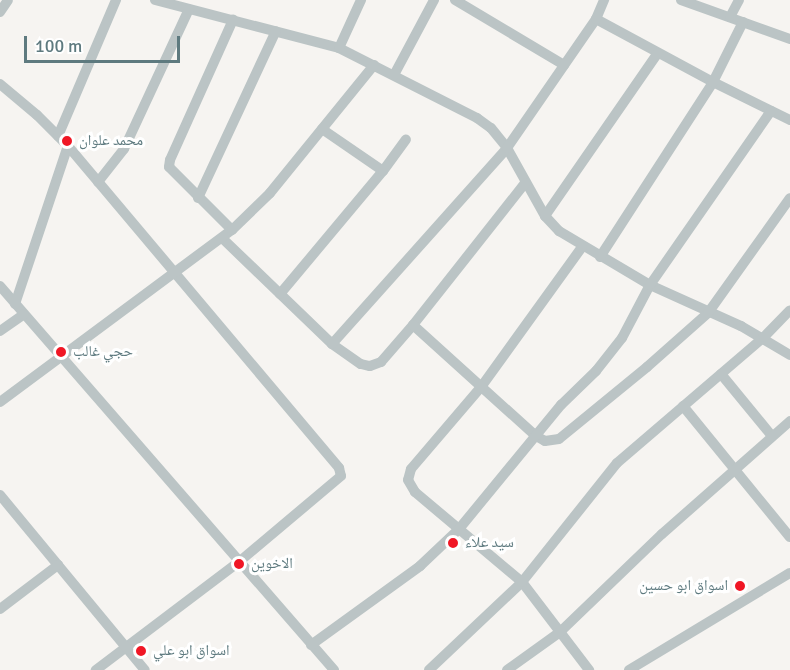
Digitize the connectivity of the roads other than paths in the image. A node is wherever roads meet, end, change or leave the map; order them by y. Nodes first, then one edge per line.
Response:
1 (8, 0) edge
2 (116, 0) edge
3 (155, 0) edge
4 (362, 0) edge
5 (434, 0) edge
6 (455, 0) edge
7 (604, 0) edge
8 (681, 0) edge
9 (739, 0) edge
10 (189, 9) junction
11 (0, 12) edge
12 (730, 17) junction
13 (596, 19) junction
14 (233, 20) junction
15 (743, 22) junction
16 (276, 32) junction
17 (790, 39) edge
18 (339, 48) junction
19 (658, 52) junction
20 (564, 64) junction
21 (374, 65) junction
22 (394, 75) junction
23 (713, 82) junction
24 (0, 84) edge
25 (771, 111) junction
26 (790, 120) edge
27 (322, 129) junction
28 (58, 136) junction
29 (405, 140) dead end
30 (68, 146) junction
31 (507, 148) junction
32 (383, 171) junction
33 (98, 182) junction
34 (525, 183) junction
35 (198, 198) junction
36 (790, 198) edge
37 (545, 216) junction
38 (232, 230) junction
39 (222, 238) junction
40 (582, 247) junction
41 (600, 257) junction
42 (176, 272) junction
43 (650, 285) junction
44 (0, 286) edge
45 (280, 294) junction
46 (15, 304) junction
47 (790, 312) edge
48 (708, 313) junction
49 (24, 314) junction
50 (413, 325) junction
51 (0, 332) edge
52 (764, 337) junction
53 (332, 344) junction
54 (790, 355) edge
55 (62, 357) junction
56 (721, 374) junction
57 (481, 387) junction
58 (0, 402) edge
59 (683, 406) junction
60 (790, 421) edge
61 (536, 436) junction
62 (772, 436) junction
63 (735, 468) junction
64 (0, 495) edge
65 (459, 529) junction
66 (790, 537) edge
67 (240, 561) junction
68 (58, 565) junction
69 (790, 573) edge
70 (522, 582) junction
71 (0, 609) edge
72 (560, 632) junction
73 (311, 645) junction
74 (126, 648) junction
75 (96, 670) edge
76 (145, 670) edge
77 (334, 670) edge
78 (429, 670) edge
79 (507, 670) edge
80 (589, 670) edge
81 (629, 670) edge

1 - 11 street
2 - 28 street
3 - 10 street
4 - 18 street
5 - 22 street
6 - 20 street
7 - 13 street
8 - 12 street
9 - 12 street
10 - 14 street
10 - 33 street
12 - 15 street
13 - 19 street
13 - 20 street
14 - 16 street
14 - 35 street
15 - 17 street
15 - 23 street
16 - 18 street
16 - 35 street
18 - 21 street
19 - 23 street
19 - 37 street
20 - 31 street
21 - 22 street
21 - 27 street
22 - 31 street
23 - 25 street
23 - 41 street
24 - 28 street
25 - 26 street
25 - 43 street
27 - 32 street
27 - 38 street
28 - 30 street
29 - 32 street
30 - 33 street
30 - 46 street
31 - 34 street
31 - 53 street
32 - 45 street
33 - 42 street
34 - 37 street
34 - 50 street
35 - 38 street
36 - 48 street
37 - 40 street
38 - 39 street
39 - 42 street
39 - 45 street
40 - 41 street
40 - 57 street
41 - 43 street
42 - 55 street
42 - 67 street
43 - 48 street
43 - 61 street
44 - 46 street
45 - 53 street
46 - 49 street
47 - 52 street
48 - 52 street
48 - 61 street
49 - 51 street
49 - 55 street
50 - 53 street
50 - 57 street
52 - 54 street
52 - 56 street
55 - 58 street
55 - 67 street
56 - 59 street
56 - 62 street
57 - 61 street
57 - 65 street
59 - 63 street
59 - 70 street
60 - 62 street
61 - 65 street
62 - 63 street
63 - 66 street
63 - 72 street
64 - 68 street
65 - 70 street
65 - 73 street
67 - 73 street
67 - 74 street
68 - 71 street
68 - 74 street
69 - 81 street
70 - 72 street
70 - 78 street
72 - 79 street
72 - 80 street
73 - 77 street
74 - 75 street
74 - 76 street

